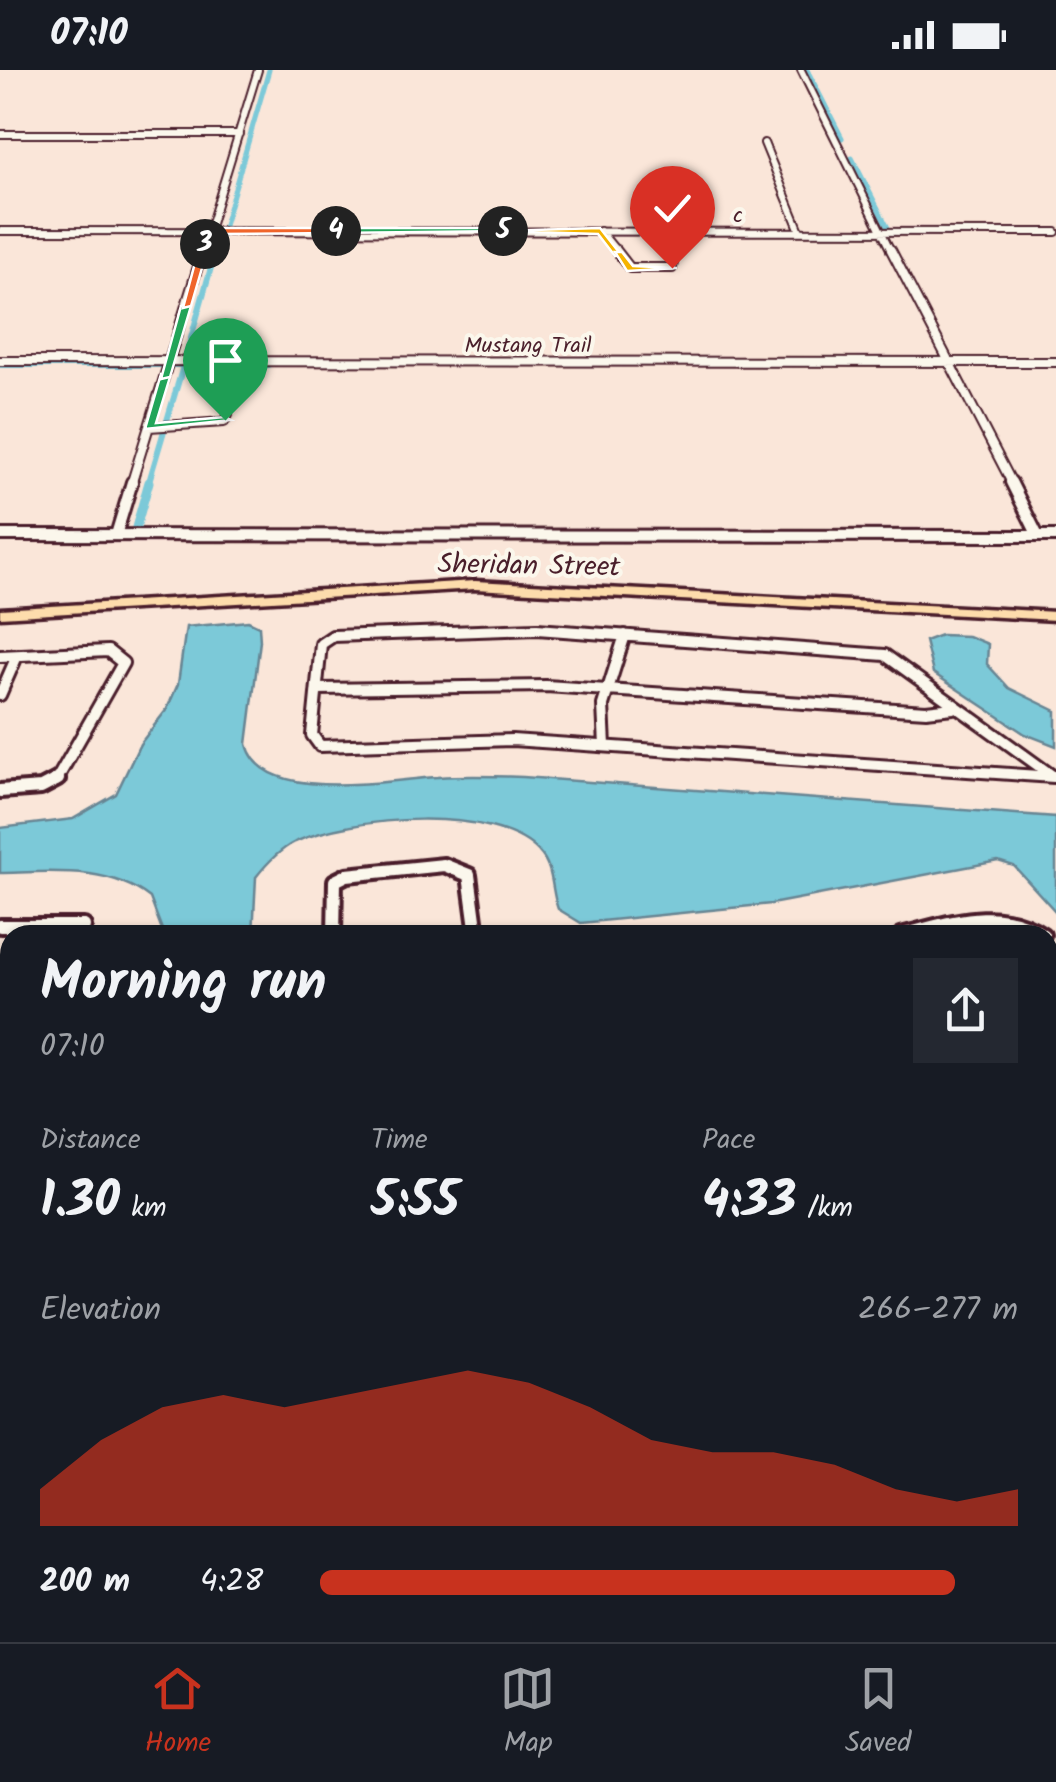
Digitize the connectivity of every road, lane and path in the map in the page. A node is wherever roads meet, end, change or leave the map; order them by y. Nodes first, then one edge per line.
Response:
1 (258, 70) edge
2 (801, 70) edge
3 (0, 134) edge
4 (239, 134) junction
5 (764, 143) dead end
6 (0, 231) edge
7 (209, 231) junction
8 (800, 231) junction
9 (884, 232) junction
10 (1056, 232) edge
11 (602, 233) junction
12 (673, 233) junction
13 (0, 361) edge
14 (169, 362) junction
15 (952, 362) junction
16 (1056, 362) edge
17 (228, 415) dead end
18 (149, 427) junction
19 (0, 535) edge
20 (116, 536) junction
21 (1038, 536) junction
22 (1056, 536) edge
23 (0, 604) edge
24 (1056, 607) edge
25 (0, 613) edge
26 (1056, 616) edge
27 (625, 634) junction
28 (0, 656) edge
29 (17, 656) junction
30 (609, 688) junction
31 (318, 689) junction
32 (0, 695) edge
33 (953, 708) junction
34 (605, 746) junction
35 (1055, 778) edge
36 (0, 791) edge
37 (334, 925) edge
38 (476, 925) edge
39 (958, 925) edge
40 (1028, 925) edge

1 - 4 street
2 - 9 street
3 - 4 street
4 - 7 street
5 - 8 street
6 - 7 street, c
7 - 11 street, c
7 - 14 street
8 - 9 street, c
8 - 12 street, c
9 - 10 street, c
9 - 15 street
11 - 12 street, c
11 - 12 street
13 - 14 street, Mustang Trail
14 - 15 street, Mustang Trail
14 - 18 street
15 - 16 street, Mustang Trail
15 - 21 street
17 - 18 street
18 - 20 street
19 - 20 street
20 - 21 street
21 - 22 street
23 - 24 main road, Sheridan Street
25 - 26 main road, Sheridan Street
27 - 30 street
27 - 31 street
27 - 33 street
28 - 29 street
29 - 32 street
29 - 36 street
30 - 31 street
30 - 33 street
30 - 34 street
31 - 34 street
33 - 35 street
34 - 35 street
37 - 38 street
39 - 40 street

